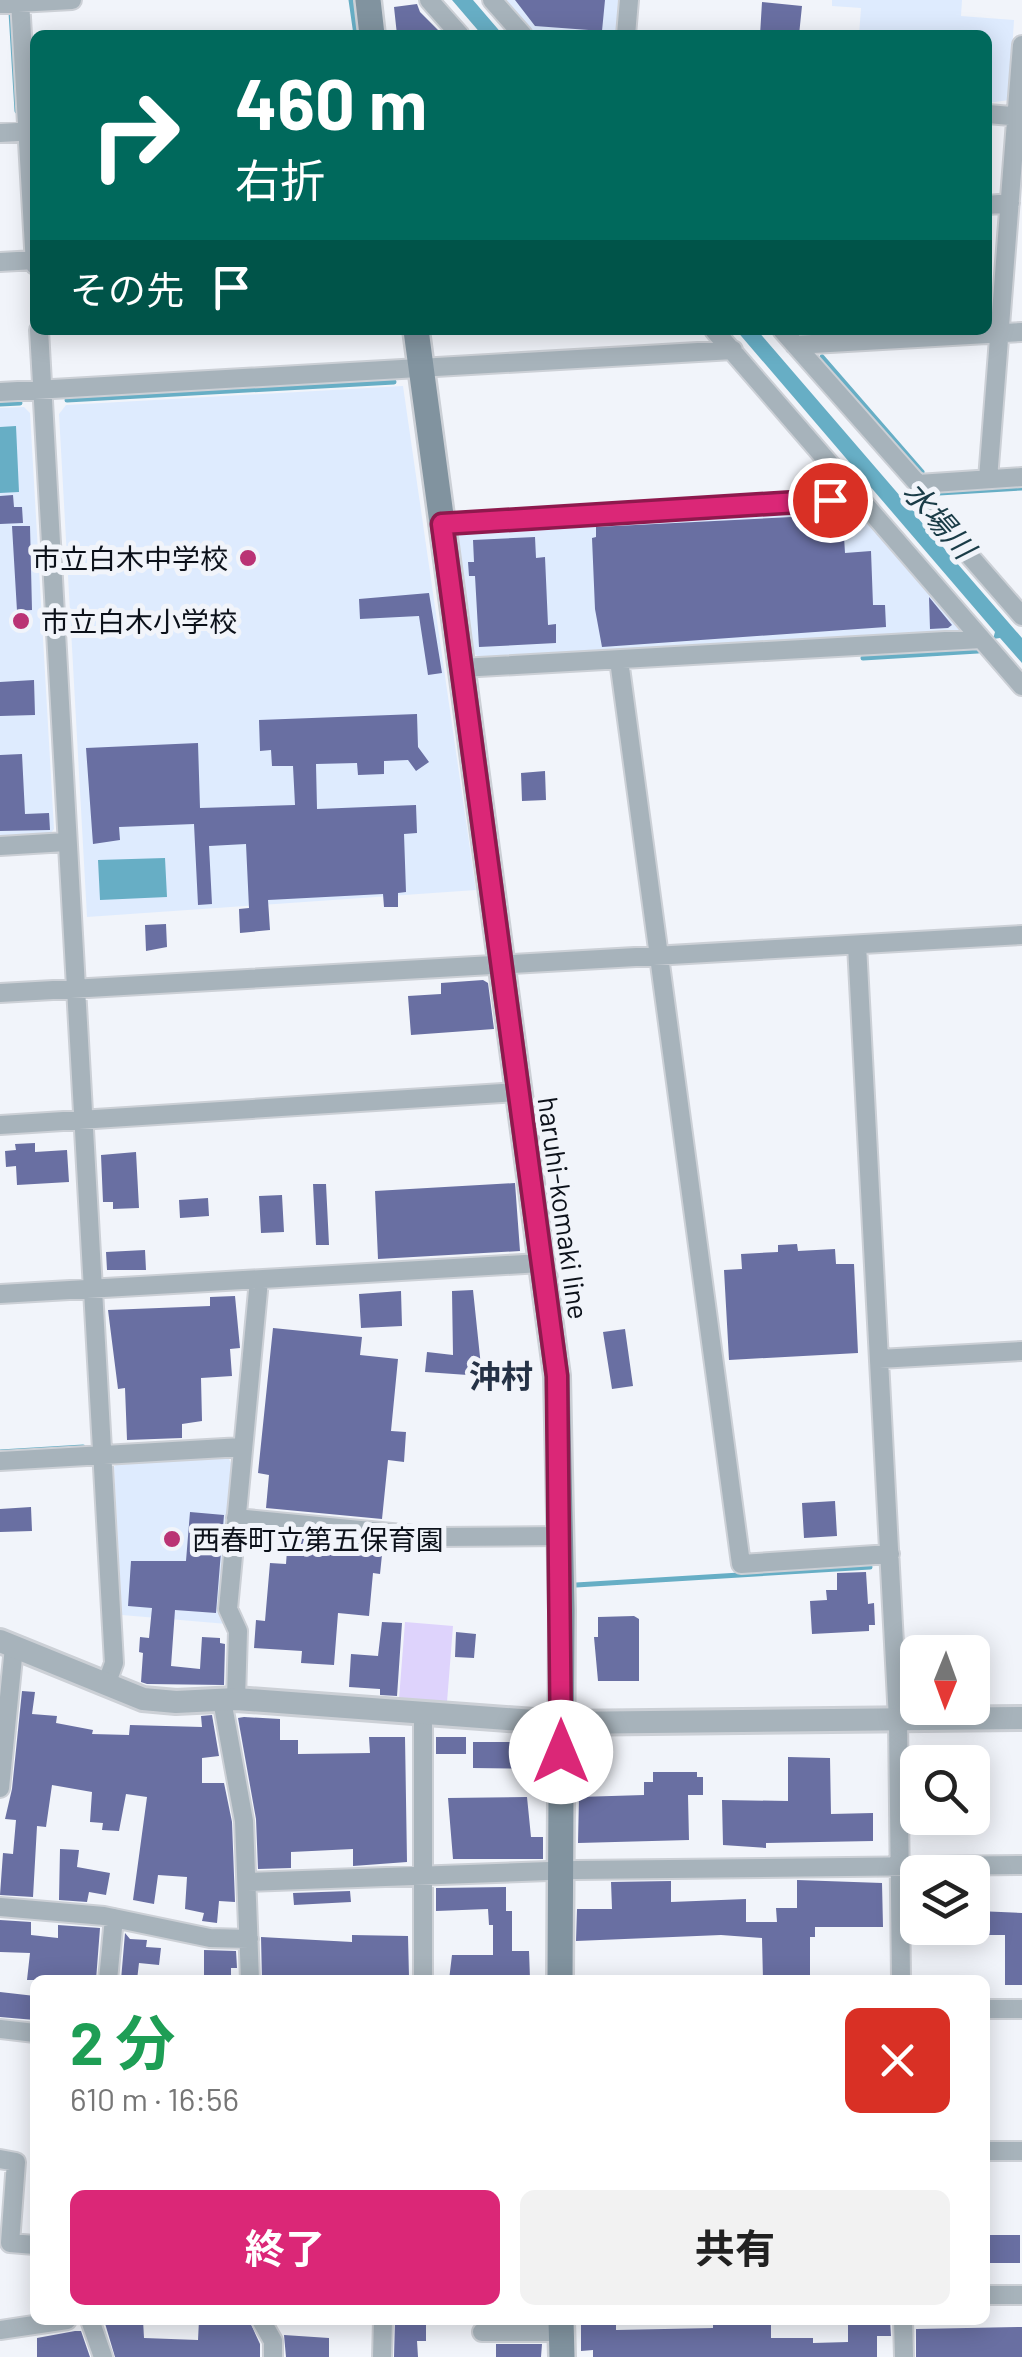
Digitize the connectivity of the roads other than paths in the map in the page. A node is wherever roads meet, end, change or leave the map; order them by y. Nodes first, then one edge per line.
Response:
1 (72, 0) edge
2 (368, 0) edge
3 (430, 0) edge
4 (492, 0) edge
5 (629, 0) edge
6 (20, 2) edge
7 (0, 4) edge
8 (371, 30) edge
9 (456, 30) edge
10 (518, 30) edge
11 (626, 30) edge
12 (1022, 45) edge
13 (992, 114) edge
14 (1019, 117) edge
15 (30, 119) edge
16 (30, 131) edge
17 (0, 133) edge
18 (1010, 203) junction
19 (992, 205) edge
20 (0, 262) edge
21 (30, 262) edge
22 (1022, 332) edge
23 (992, 333) edge
24 (1000, 333) junction
25 (38, 335) edge
26 (417, 335) edge
27 (718, 335) edge
28 (786, 335) edge
29 (966, 335) edge
30 (795, 345) junction
31 (732, 350) junction
32 (422, 368) junction
33 (42, 390) junction
34 (0, 392) edge
35 (1022, 476) edge
36 (988, 478) junction
37 (918, 484) junction
38 (859, 498) junction
39 (442, 524) junction
40 (1022, 616) edge
41 (981, 639) junction
42 (620, 660) junction
43 (461, 668) junction
44 (1022, 686) edge
45 (66, 842) junction
46 (0, 846) edge
47 (1022, 935) edge
48 (857, 944) junction
49 (660, 956) junction
50 (501, 965) junction
51 (76, 990) junction
52 (0, 993) edge
53 (518, 1092) junction
54 (85, 1120) junction
55 (0, 1126) edge
56 (542, 1264) junction
57 (259, 1280) junction
58 (92, 1289) junction
59 (0, 1294) edge
60 (1022, 1351) edge
61 (879, 1360) junction
62 (242, 1447) junction
63 (101, 1455) junction
64 (0, 1460) edge
65 (236, 1518) junction
66 (561, 1536) junction
67 (890, 1554) junction
68 (7, 1644) edge
69 (106, 1685) junction
70 (229, 1700) junction
71 (423, 1713) junction
72 (1022, 1718) edge
73 (898, 1720) junction
74 (561, 1723) junction
75 (0, 1788) edge
76 (900, 1866) joint
77 (990, 1866) edge
78 (1022, 1866) edge
79 (560, 1872) junction
80 (422, 1874) junction
81 (247, 1882) junction
82 (0, 1907) edge
83 (114, 1918) junction
84 (249, 1940) junction
85 (901, 1945) edge
86 (108, 1975) edge
87 (250, 1975) edge
88 (423, 1975) edge
89 (560, 1975) edge
90 (901, 1975) edge
91 (990, 2009) edge
92 (1022, 2009) edge
93 (0, 2029) edge
94 (30, 2032) edge
95 (1022, 2151) edge
96 (990, 2152) edge
97 (8, 2161) edge
98 (30, 2245) edge
99 (1022, 2294) edge
100 (990, 2295) edge
101 (34, 2325) edge
102 (92, 2325) edge
103 (263, 2325) edge
104 (383, 2325) edge
105 (904, 2325) edge
106 (0, 2330) edge
107 (482, 2332) dead end
108 (562, 2336) edge
109 (103, 2357) edge
110 (273, 2357) edge
111 (382, 2357) edge
112 (904, 2357) edge

1 - 6 street
2 - 8 main road
3 - 9 street
4 - 10 street
5 - 11 street
6 - 7 street
6 - 15 street
12 - 14 street
13 - 14 street
14 - 18 street
16 - 17 street
18 - 19 street
18 - 24 street
20 - 21 street
22 - 24 street
23 - 24 street
24 - 36 street
25 - 33 street
26 - 32 main road, haruhi-komaki line
27 - 31 street
28 - 30 street
29 - 30 street
30 - 37 street
31 - 32 street
31 - 38 street
32 - 33 street
32 - 39 main road, haruhi-komaki line
33 - 34 street
33 - 45 street
35 - 36 street
36 - 37 street
37 - 40 street
38 - 39 street
38 - 41 street
39 - 43 main road, haruhi-komaki line
41 - 42 street
41 - 44 street
42 - 43 street
42 - 49 street
43 - 50 main road, haruhi-komaki line
45 - 46 street
45 - 51 street
47 - 48 street
48 - 49 street
48 - 61 street
49 - 50 street
49 - 67 street
50 - 51 street
50 - 53 main road, haruhi-komaki line
51 - 52 street
51 - 54 street
53 - 54 street
53 - 56 main road, haruhi-komaki line
54 - 55 street
54 - 58 street
56 - 57 street
56 - 66 main road, haruhi-komaki line
57 - 58 street
57 - 62 street
58 - 59 street
58 - 63 street
60 - 61 street
61 - 67 street
62 - 63 street
62 - 65 street
63 - 64 street
63 - 69 street
65 - 66 street
65 - 70 street
66 - 74 main road, haruhi-komaki line
67 - 73 street
68 - 69 street
68 - 75 street
69 - 70 street
70 - 71 street
70 - 81 street
71 - 74 street
71 - 80 street
72 - 73 street
73 - 74 street
73 - 76 street
74 - 79 main road, haruhi-komaki line
76 - 79 street
77 - 78 street
79 - 80 street
79 - 89 main road, haruhi-komaki line
80 - 81 street
80 - 88 street
81 - 84 street
82 - 83 street
83 - 84 street
83 - 86 street
84 - 87 street
85 - 90 street
91 - 92 street
93 - 94 street
95 - 96 street
97 - 98 street
99 - 100 street
101 - 106 street
102 - 109 street
103 - 110 street
104 - 111 street
105 - 112 street
107 - 108 street

